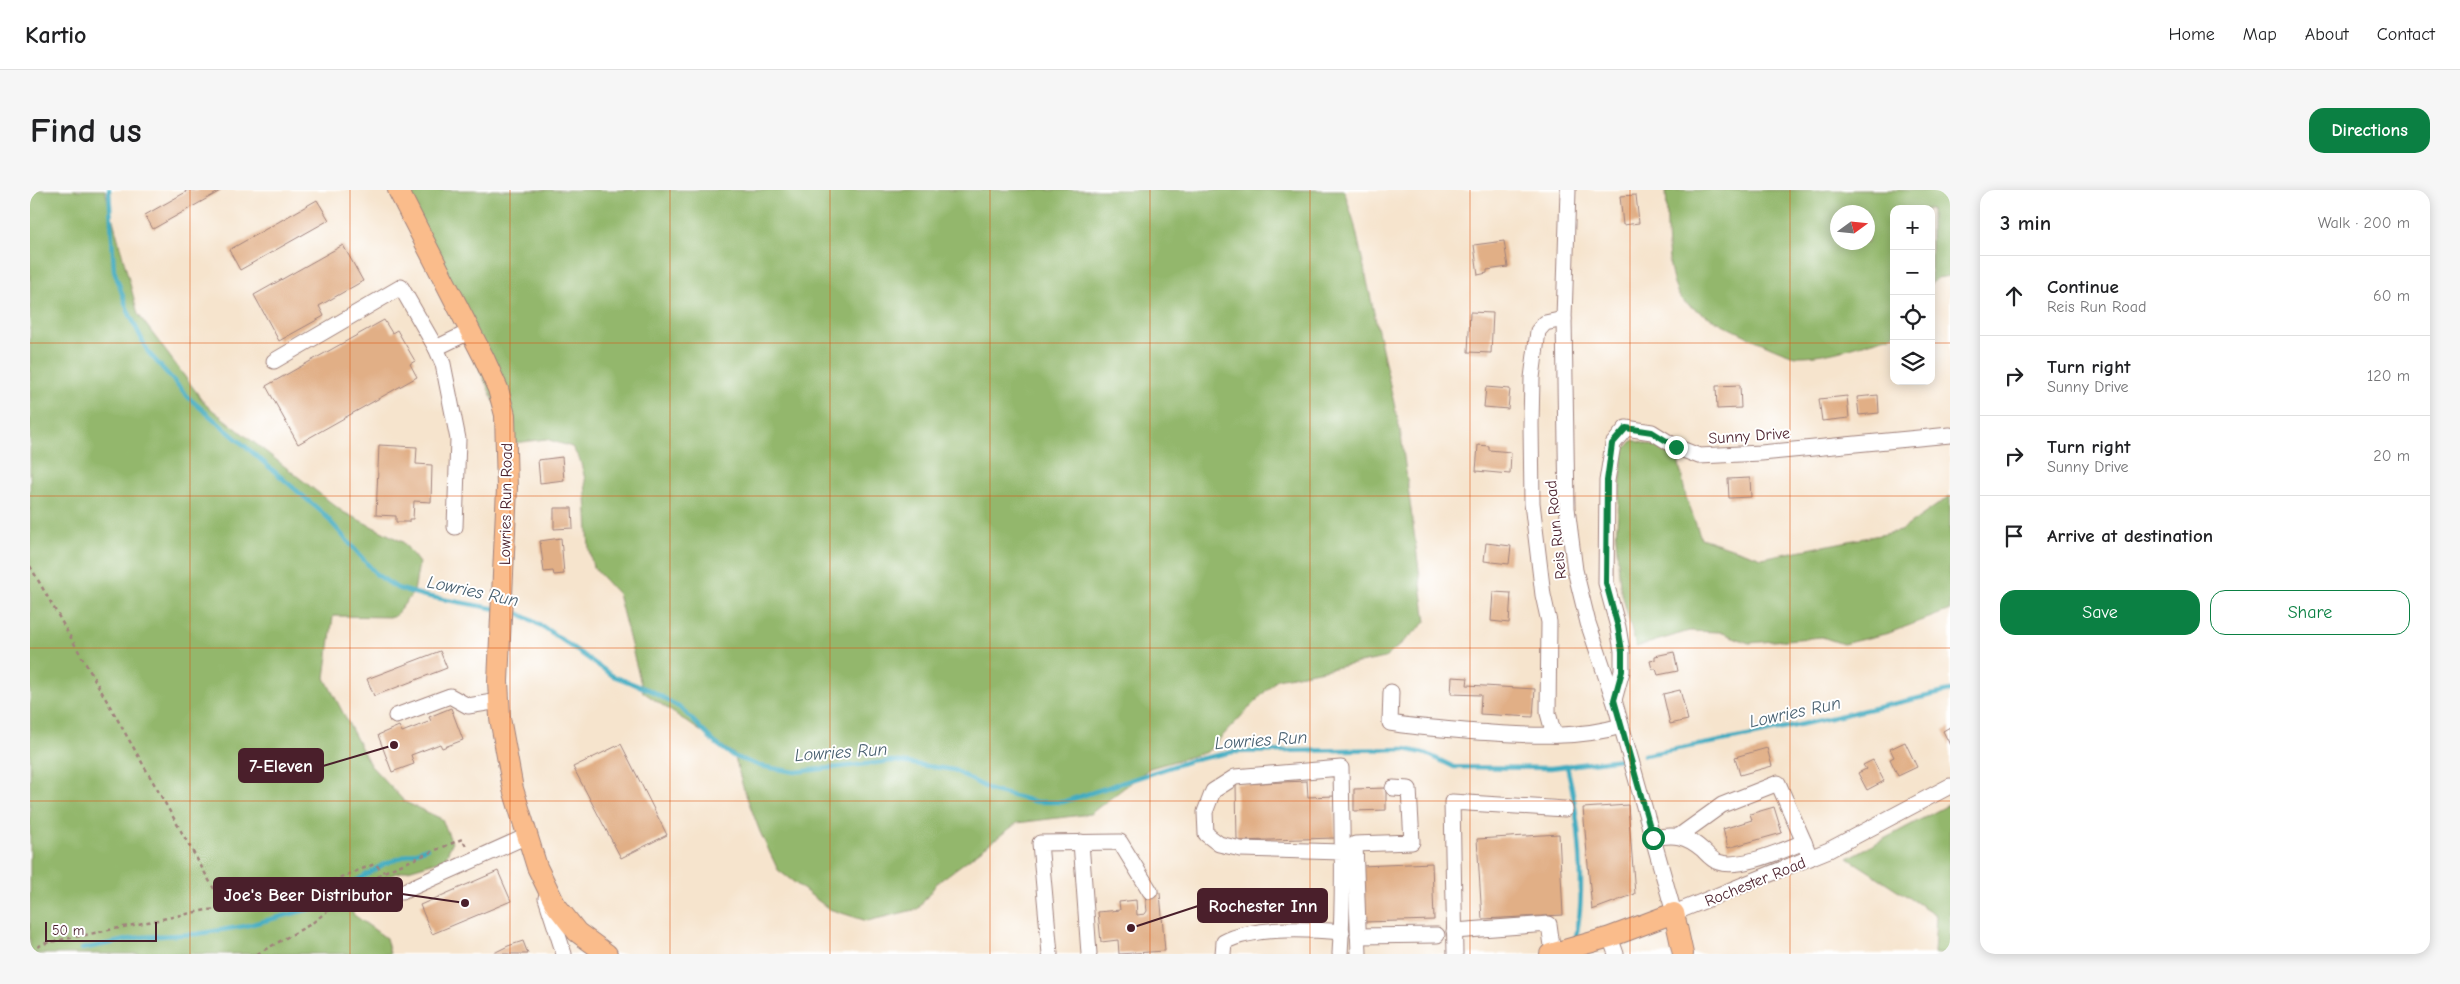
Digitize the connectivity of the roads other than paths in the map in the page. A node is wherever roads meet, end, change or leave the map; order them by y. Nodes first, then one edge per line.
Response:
1 (398, 190) edge
2 (1568, 190) edge
3 (1564, 319) junction
4 (471, 331) junction
5 (436, 348) junction
6 (274, 361) dead end
7 (1950, 434) edge
8 (455, 527) dead end
9 (1391, 692) dead end
10 (1614, 700) junction
11 (499, 701) junction
12 (396, 716) dead end
13 (1621, 726) junction
14 (1554, 735) junction
15 (1950, 786) edge
16 (1393, 788) dead end
17 (1566, 809) dead end
18 (527, 836) junction
19 (1679, 836) junction
20 (1653, 838) junction
21 (1081, 842) junction
22 (1804, 842) junction
23 (1342, 852) junction
24 (1810, 858) junction
25 (537, 867) junction
26 (1150, 891) dead end
27 (402, 892) dead end
28 (1674, 913) junction
29 (1454, 930) junction
30 (1342, 932) junction
31 (1437, 935) dead end
32 (1358, 936) junction
33 (1613, 945) edge
34 (1563, 950) edge
35 (564, 954) edge
36 (607, 954) edge
37 (1050, 954) edge
38 (1089, 954) edge
39 (1223, 954) edge
40 (1340, 954) edge
41 (1359, 954) edge
42 (1454, 954) edge
43 (1683, 954) edge

1 - 4 main road, Lowries Run Road
2 - 3 street, Reis Run Road
3 - 10 street, Reis Run Road
3 - 14 street
4 - 5 street
4 - 11 main road, Lowries Run Road
5 - 6 street
5 - 8 street
7 - 10 street, Sunny Drive
9 - 14 street
10 - 13 street, Reis Run Road
11 - 12 street
11 - 18 main road, Lowries Run Road
13 - 14 street
13 - 20 street, Reis Run Road
15 - 24 street, Rochester Road
16 - 32 street
17 - 29 street
18 - 25 main road, Lowries Run Road
18 - 27 street
19 - 20 street
19 - 22 street
19 - 22 street
20 - 28 street, Reis Run Road
21 - 26 street
21 - 37 street
21 - 38 street
22 - 24 street
23 - 23 street
23 - 30 street
24 - 28 street, Rochester Road
25 - 35 street, Lowries Run Road
25 - 36 main road
28 - 33 main road, Rochester Road
28 - 43 main road
29 - 34 street
29 - 42 street
30 - 39 street
30 - 40 street
31 - 32 street
32 - 41 street
33 - 34 main road, Rochester Road

